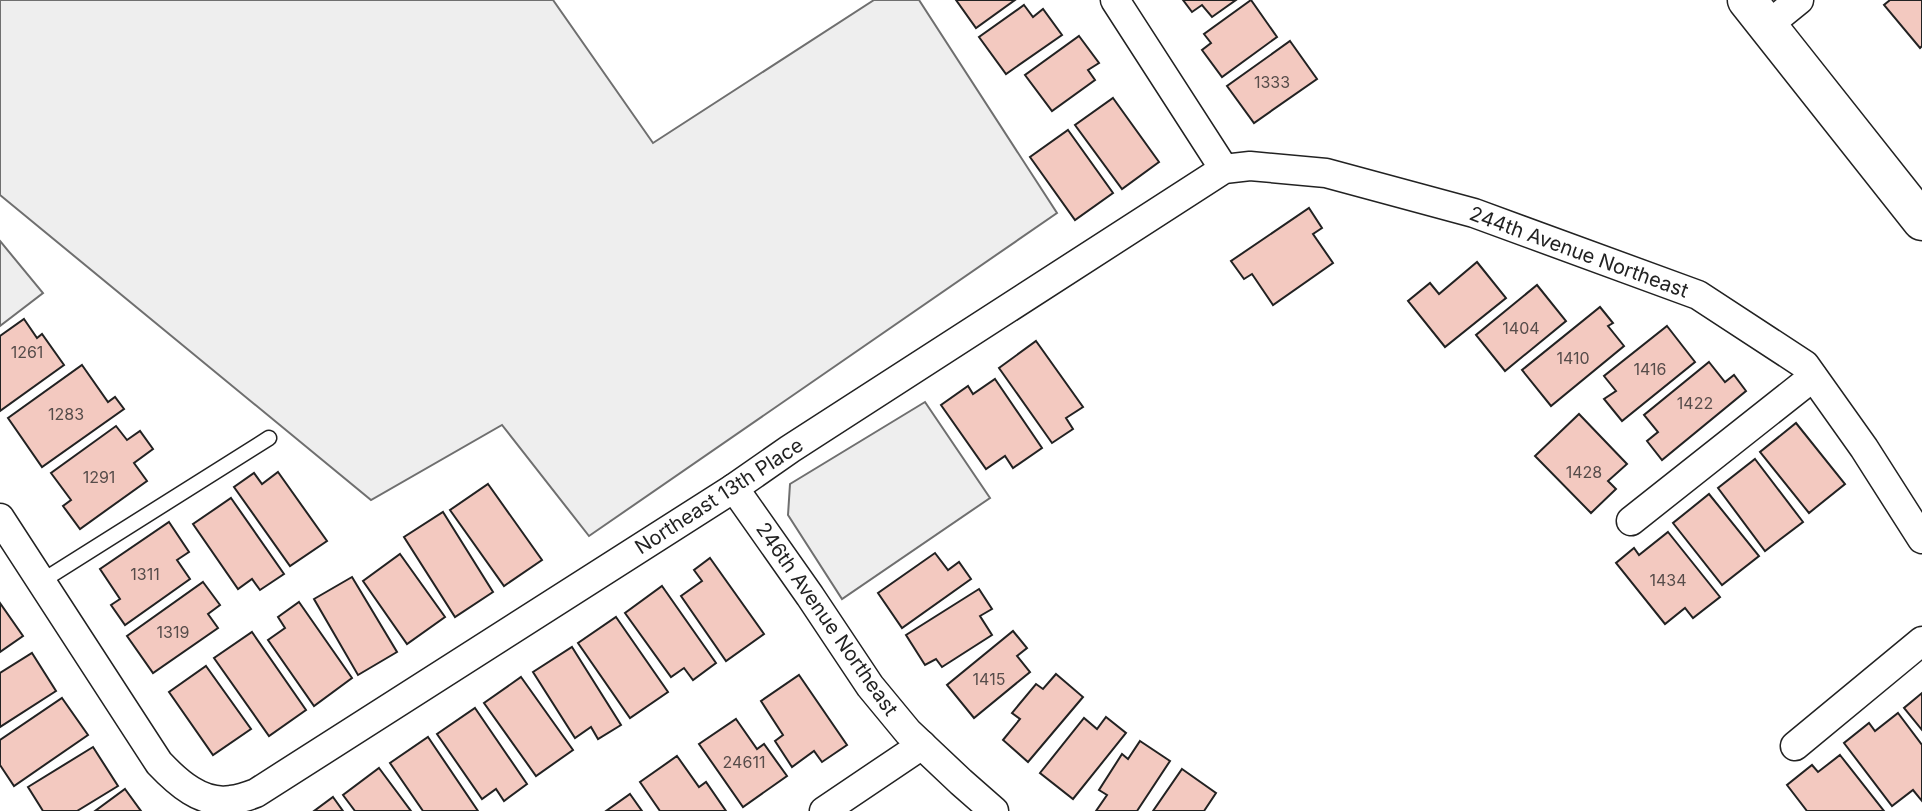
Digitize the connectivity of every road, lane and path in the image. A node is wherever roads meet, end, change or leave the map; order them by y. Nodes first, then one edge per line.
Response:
1 (1115, 0) edge
2 (1799, 0) edge
3 (1757, 13) edge
4 (1224, 169) junction
5 (1922, 221) edge
6 (1813, 377) junction
7 (269, 438) dead end
8 (734, 488) junction
9 (0, 518) edge
10 (1631, 521) dead end
11 (1922, 539) edge
12 (42, 581) junction
13 (1922, 641) edge
14 (922, 745) junction
15 (1795, 746) dead end
16 (824, 811) edge
17 (994, 811) edge

1 - 4 street
2 - 3 street
3 - 5 street
4 - 6 street, 244th Avenue Northeast
4 - 8 street, Northeast 13th Place
6 - 10 street
6 - 11 street, 244th Avenue Northeast
7 - 12 lane
8 - 12 street, Northeast 13th Place
8 - 14 street, 246th Avenue Northeast
9 - 12 street
13 - 15 street
14 - 16 street
14 - 17 street, 246th Avenue Northeast

